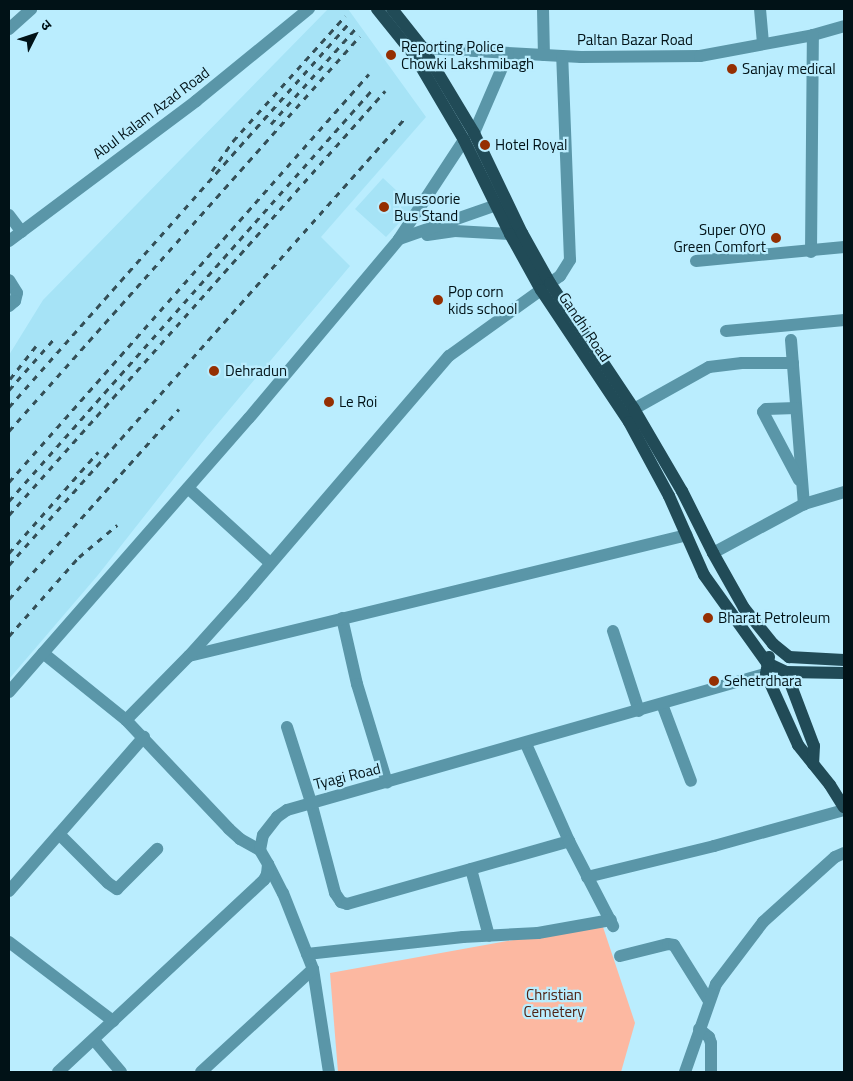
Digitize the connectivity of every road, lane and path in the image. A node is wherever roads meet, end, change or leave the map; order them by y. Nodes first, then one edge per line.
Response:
1 (31, 9) edge
2 (310, 9) edge
3 (377, 9) edge
4 (392, 9) edge
5 (543, 9) edge
6 (760, 9) edge
7 (844, 26) edge
8 (9, 29) edge
9 (813, 34) junction
10 (763, 42) junction
11 (423, 48) junction
12 (508, 54) junction
13 (544, 56) junction
14 (562, 56) junction
15 (469, 137) junction
16 (502, 203) junction
17 (9, 215) edge
18 (22, 232) junction
19 (510, 234) junction
20 (399, 239) junction
21 (9, 241) edge
22 (844, 248) edge
23 (811, 252) junction
24 (696, 261) dead end
25 (9, 280) edge
26 (546, 286) junction
27 (9, 306) edge
28 (844, 320) edge
29 (726, 331) dead end
30 (791, 340) dead end
31 (793, 363) junction
32 (796, 408) junction
33 (634, 410) junction
34 (802, 486) junction
35 (188, 488) junction
36 (844, 492) edge
37 (804, 504) junction
38 (687, 535) junction
39 (713, 553) junction
40 (270, 563) junction
41 (342, 618) junction
42 (613, 631) dead end
43 (773, 644) junction
44 (44, 653) junction
45 (190, 656) junction
46 (789, 657) junction
47 (844, 660) edge
48 (766, 668) junction
49 (786, 672) junction
50 (844, 673) edge
51 (9, 692) edge
52 (662, 704) junction
53 (639, 711) junction
54 (126, 720) junction
55 (287, 727) dead end
56 (144, 737) junction
57 (526, 744) junction
58 (813, 764) junction
59 (692, 781) dead end
60 (386, 783) junction
61 (311, 802) junction
62 (844, 809) edge
63 (59, 834) junction
64 (569, 841) junction
65 (157, 849) dead end
66 (260, 850) junction
67 (844, 853) edge
68 (268, 864) junction
69 (471, 869) junction
70 (587, 876) junction
71 (9, 891) edge
72 (489, 936) junction
73 (9, 942) edge
74 (307, 954) junction
75 (620, 956) dead end
76 (313, 968) junction
77 (709, 1001) junction
78 (113, 1021) junction
79 (699, 1029) junction
80 (94, 1040) junction
81 (327, 1071) edge
82 (58, 1072) edge
83 (121, 1072) edge
84 (201, 1072) edge
85 (685, 1072) edge
86 (711, 1072) edge

1 - 8 street
2 - 18 street, Abul Kalam Azad Road
3 - 15 main road, Gandhi Road
4 - 11 main road, Gandhi Road
5 - 13 street
6 - 10 street
7 - 9 street, Paltan Bazar Road
9 - 10 street, Paltan Bazar Road
9 - 23 street
10 - 14 street, Paltan Bazar Road
11 - 12 street, Paltan Bazar Road
11 - 15 main road, Gandhi Road
12 - 13 street, Paltan Bazar Road
12 - 15 street
13 - 14 street, Paltan Bazar Road
14 - 26 street
15 - 16 main road, Gandhi Road
15 - 20 street
16 - 19 main road, Gandhi Road
16 - 20 street
16 - 26 main road, Gandhi Road
17 - 18 street
18 - 21 street, Abul Kalam Azad Road
19 - 20 street
19 - 26 main road, Gandhi Road
20 - 35 street
22 - 23 street
23 - 24 street
25 - 27 street
26 - 33 main road, Gandhi Road
26 - 38 main road, Gandhi Road
26 - 40 street
28 - 29 street
30 - 31 street
31 - 32 street
31 - 33 street
32 - 34 street
32 - 34 street
33 - 39 main road, Gandhi Road
34 - 37 street
35 - 40 street
35 - 44 street
36 - 37 street
37 - 39 street
38 - 41 street
38 - 48 main road, Gandhi Road
39 - 43 main road, Gandhi Road
40 - 45 street
41 - 45 street
41 - 60 street
42 - 53 street
43 - 46 main road, Gandhi Road
43 - 48 main road
44 - 51 street
44 - 54 street
45 - 54 street
46 - 47 main road
46 - 49 main road
48 - 49 main road
48 - 52 street, Tyagi Road
48 - 58 main road, Gandhi Road
49 - 50 main road
49 - 58 main road
52 - 53 street, Tyagi Road
52 - 59 street
53 - 57 street, Tyagi Road
54 - 56 street
55 - 61 street
56 - 63 street
56 - 66 street
57 - 60 street, Tyagi Road
57 - 64 street
58 - 62 main road, Gandhi Road
60 - 61 street, Tyagi Road
61 - 66 street, Tyagi Road
61 - 69 street
62 - 70 street
63 - 65 street
63 - 71 street
64 - 69 street
64 - 70 street
66 - 68 street
67 - 77 street
68 - 74 street
68 - 78 street
69 - 72 street
70 - 72 street
72 - 74 street
73 - 78 street
74 - 76 street
75 - 77 street
76 - 81 street
76 - 84 street
77 - 79 street
78 - 80 street
79 - 85 street
79 - 86 street
80 - 82 street
80 - 83 street

